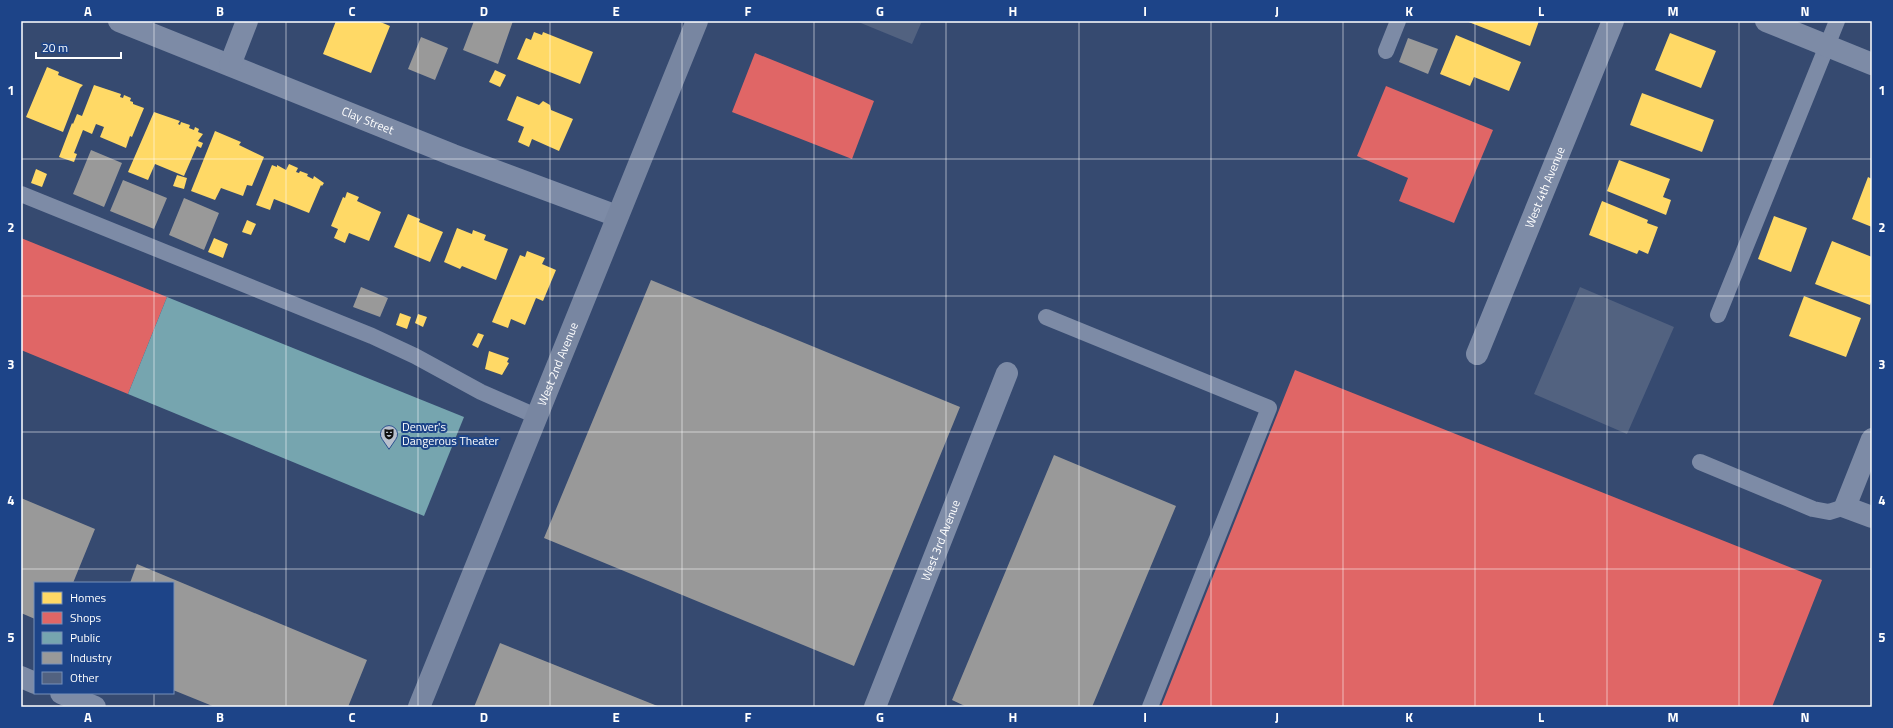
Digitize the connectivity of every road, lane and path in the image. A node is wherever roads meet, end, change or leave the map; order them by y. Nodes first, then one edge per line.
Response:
1 (119, 21) edge
2 (247, 21) edge
3 (697, 21) edge
4 (1398, 21) edge
5 (1613, 21) edge
6 (1766, 21) edge
7 (1837, 21) edge
8 (1827, 46) junction
9 (1386, 51) dead end
10 (1872, 64) edge
11 (230, 65) junction
12 (21, 194) edge
13 (617, 216) junction
14 (1718, 315) dead end
15 (1046, 317) dead end
16 (1477, 354) dead end
17 (1007, 373) dead end
18 (536, 416) junction
19 (1872, 439) edge
20 (1700, 462) dead end
21 (1845, 507) junction
22 (1872, 517) edge
23 (21, 677) edge
24 (34, 683) edge
25 (63, 694) edge
26 (95, 707) edge
27 (419, 707) edge
28 (875, 707) edge
29 (1150, 707) edge

1 - 11 street, Clay Street
2 - 11 street
3 - 13 street, West 2nd Avenue
4 - 9 lane
5 - 16 street, West 4th Avenue
6 - 8 street
7 - 8 lane
8 - 10 street
8 - 14 lane
11 - 13 street, Clay Street
12 - 18 lane
13 - 18 street, West 2nd Avenue
15 - 29 lane
17 - 28 street, West 3rd Avenue
18 - 27 street, West 2nd Avenue
19 - 21 street
20 - 21 lane
21 - 22 street
23 - 24 street
25 - 26 street

